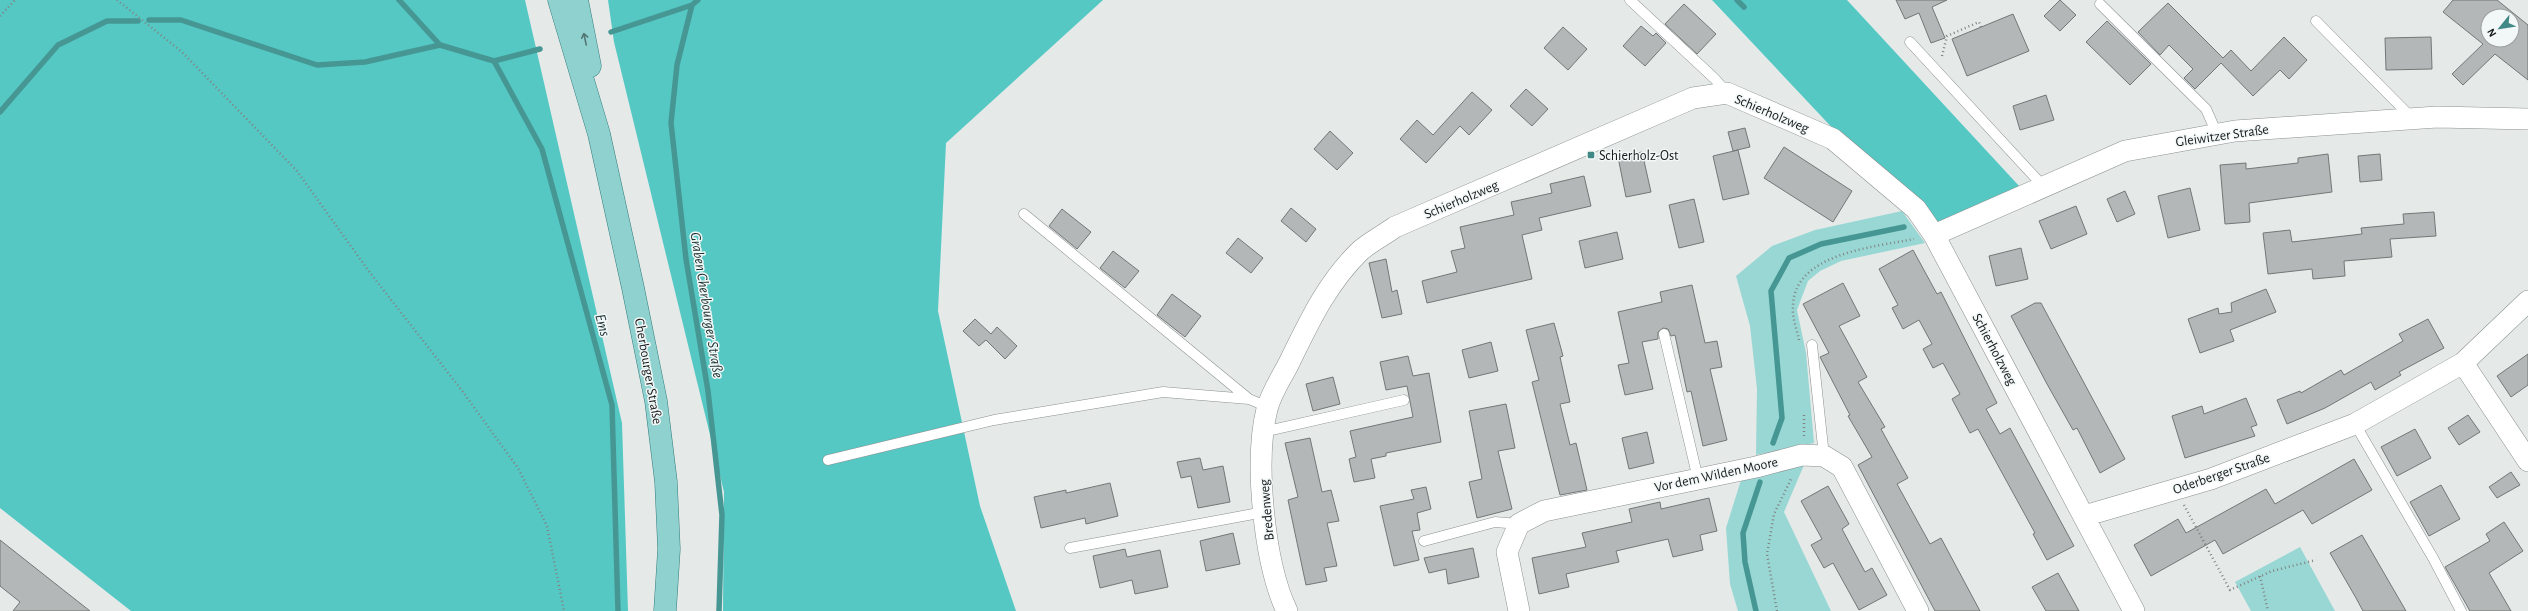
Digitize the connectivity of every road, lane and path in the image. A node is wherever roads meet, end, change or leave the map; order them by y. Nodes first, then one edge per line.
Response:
1 (15, 0) edge
2 (117, 0) edge
3 (549, 0) edge
4 (559, 0) edge
5 (577, 0) edge
6 (1630, 0) edge
7 (2100, 4) dead end
8 (0, 16) edge
9 (2316, 21) dead end
10 (1981, 27) dead end
11 (1910, 42) dead end
12 (1938, 72) junction
13 (1727, 93) junction
14 (2412, 118) junction
15 (2528, 119) edge
16 (598, 134) junction
17 (2217, 134) junction
18 (2043, 186) junction
19 (1024, 214) dead end
20 (1934, 235) junction
21 (2528, 302) edge
22 (1664, 334) dead end
23 (1812, 345) dead end
24 (2462, 363) junction
25 (1404, 400) dead end
26 (1258, 403) junction
27 (2355, 424) junction
28 (1263, 432) junction
29 (1824, 456) junction
30 (828, 460) dead end
31 (2528, 461) edge
32 (1698, 479) junction
33 (2175, 489) junction
34 (1264, 512) junction
35 (2084, 516) junction
36 (1520, 524) junction
37 (1424, 541) dead end
38 (1070, 548) dead end
39 (2316, 560) dead end
40 (2260, 576) junction
41 (564, 611) edge
42 (664, 611) edge
43 (1287, 611) edge
44 (1519, 611) edge
45 (1918, 611) edge
46 (2134, 611) edge
47 (2268, 611) edge
48 (2460, 611) edge

1 - 8 path
2 - 41 path
3 - 16 main road, Cherbourger Straße
4 - 16 main road, Cherbourger Straße
16 -> 5 main road, Cherbourger Straße
6 - 13 lane
7 - 17 lane
9 - 14 lane
10 - 12 path
11 - 12 lane
12 - 18 lane
13 - 20 street, Schierholzweg
13 - 26 street, Schierholzweg
14 - 15 street, Gleiwitzer Straße
14 - 17 street, Gleiwitzer Straße
16 - 42 main road, Cherbourger Straße
17 - 18 street, Gleiwitzer Straße
18 - 20 street, Gleiwitzer Straße
19 - 26 lane
20 - 35 street, Schierholzweg
21 - 24 street, Oderberger Straße
22 - 32 lane
23 - 29 lane
24 - 27 street, Oderberger Straße
24 - 31 street
25 - 28 lane
26 - 28 street, Bredenweg
26 - 30 lane
27 - 33 street, Oderberger Straße
27 - 48 lane
28 - 34 street, Bredenweg
29 - 32 street, Vor dem Wilden Moore
29 - 45 street, Vor dem Wilden Moore
32 - 36 street, Vor dem Wilden Moore
33 - 35 street, Oderberger Straße
33 - 40 path
34 - 38 lane
34 - 43 street, Bredenweg
35 - 46 street, Schierholzweg
36 - 37 lane
36 - 44 street
39 - 40 path
40 - 47 path

